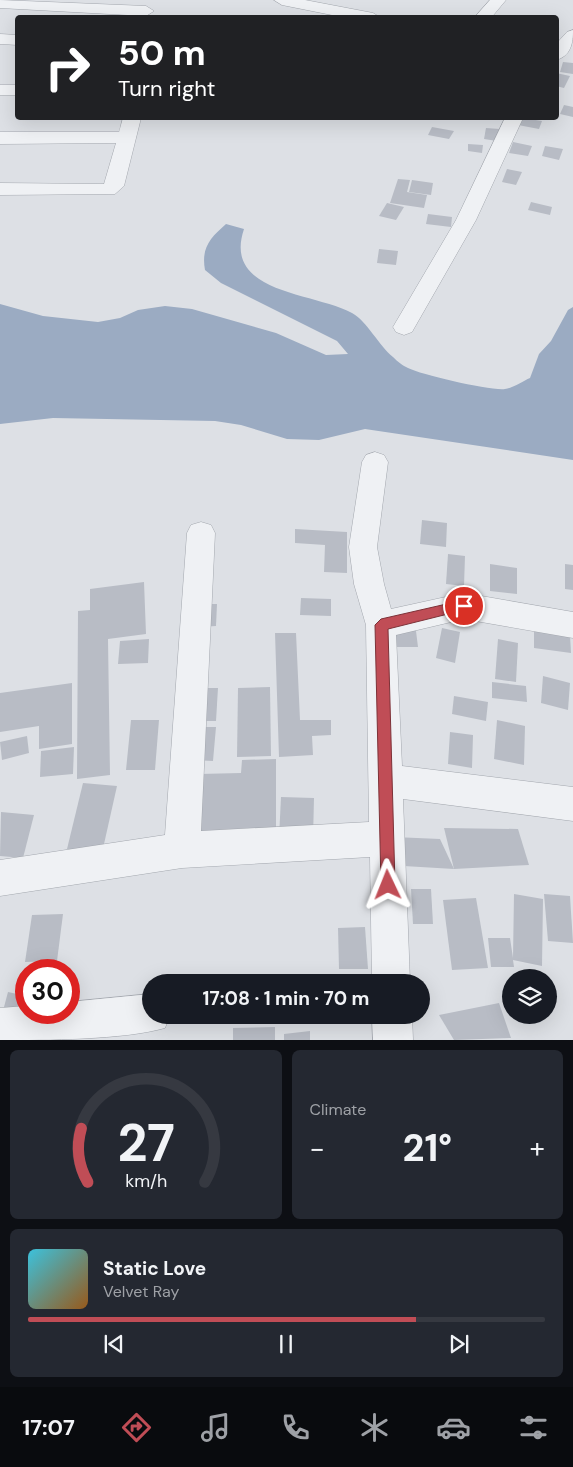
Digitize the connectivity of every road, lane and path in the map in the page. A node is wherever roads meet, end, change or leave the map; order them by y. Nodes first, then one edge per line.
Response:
1 (282, 0) edge
2 (498, 0) edge
3 (0, 3) edge
4 (147, 9) edge
5 (372, 14) edge
6 (485, 15) edge
7 (573, 35) edge
8 (0, 39) edge
9 (15, 40) edge
10 (559, 51) edge
11 (0, 90) edge
12 (15, 90) edge
13 (132, 120) edge
14 (513, 120) edge
15 (128, 137) junction
16 (0, 138) edge
17 (0, 189) edge
18 (404, 327) dead end
19 (376, 462) dead end
20 (201, 533) dead end
21 (573, 624) edge
22 (381, 625) junction
23 (384, 780) junction
24 (573, 804) edge
25 (386, 839) junction
26 (182, 850) junction
27 (0, 878) edge
28 (391, 974) edge
29 (142, 1015) edge
30 (392, 1024) edge
31 (0, 1028) edge
32 (393, 1040) edge

1 - 5 street
2 - 6 street
3 - 4 street
7 - 10 street
8 - 9 street
11 - 12 street
13 - 15 street
14 - 18 street
15 - 16 street
15 - 17 street
19 - 22 street
20 - 26 street
21 - 22 street
22 - 23 street
23 - 24 street
23 - 25 street
25 - 26 street
25 - 28 street
26 - 27 street
29 - 31 street
30 - 32 street

